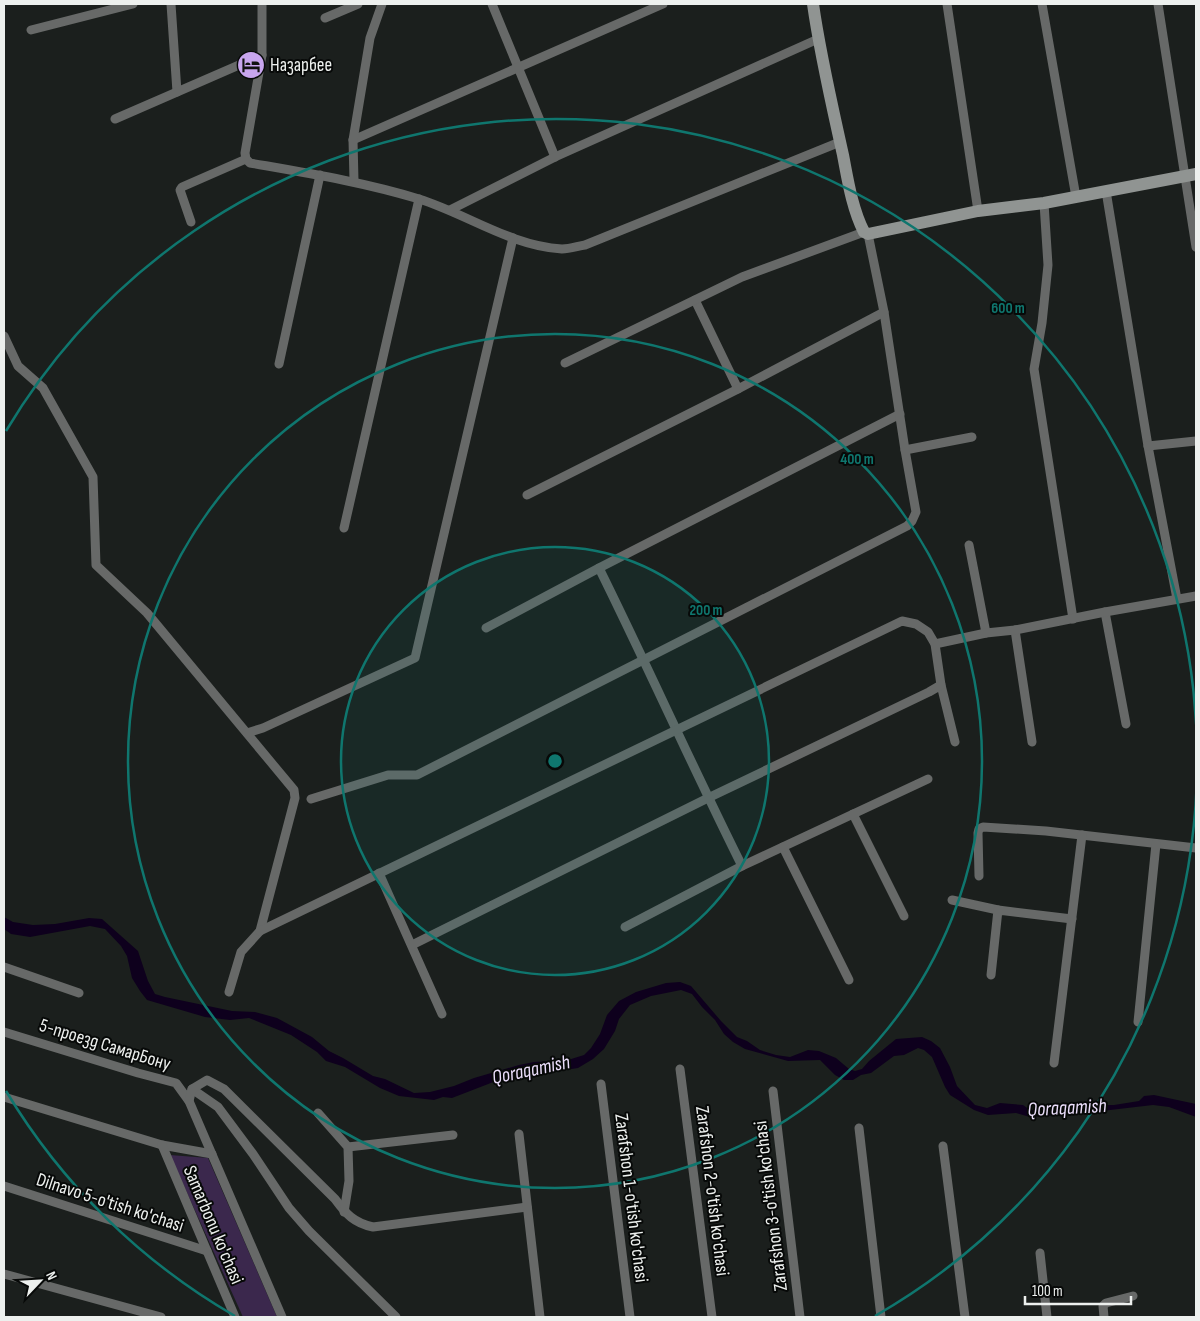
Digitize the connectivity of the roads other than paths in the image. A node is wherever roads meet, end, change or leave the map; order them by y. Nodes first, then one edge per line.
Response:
1 (133, 4) edge
2 (171, 4) edge
3 (262, 4) edge
4 (358, 4) edge
5 (382, 4) edge
6 (492, 4) edge
7 (663, 4) edge
8 (813, 4) edge
9 (947, 4) edge
10 (1042, 4) edge
11 (1158, 4) edge
12 (325, 18) dead end
13 (30, 30) dead end
14 (818, 39) junction
15 (262, 55) junction
16 (519, 68) junction
17 (177, 92) junction
18 (115, 119) dead end
19 (353, 140) junction
20 (840, 142) junction
21 (555, 158) junction
22 (246, 159) junction
23 (320, 175) junction
24 (1190, 175) edge
25 (354, 181) junction
26 (1106, 192) junction
27 (1076, 197) junction
28 (419, 199) junction
29 (1044, 203) junction
30 (450, 210) junction
31 (978, 211) junction
32 (191, 222) dead end
33 (866, 233) junction
34 (513, 238) junction
35 (1196, 248) edge
36 (695, 300) junction
37 (884, 312) junction
38 (4, 336) edge
39 (565, 363) dead end
40 (279, 364) dead end
41 (738, 389) junction
42 (900, 414) junction
43 (972, 437) dead end
44 (1196, 441) edge
45 (1148, 446) junction
46 (905, 450) junction
47 (527, 495) dead end
48 (344, 528) dead end
49 (969, 545) dead end
50 (599, 568) junction
51 (1196, 596) edge
52 (1177, 599) junction
53 (1105, 612) junction
54 (1073, 619) junction
55 (486, 628) dead end
56 (1015, 630) junction
57 (986, 633) junction
58 (935, 644) junction
59 (644, 659) junction
60 (941, 685) junction
61 (1126, 724) dead end
62 (676, 730) junction
63 (247, 733) junction
64 (955, 742) dead end
65 (1032, 742) dead end
66 (928, 779) dead end
67 (708, 798) junction
68 (311, 799) dead end
69 (853, 814) junction
70 (1082, 835) junction
71 (1156, 844) junction
72 (783, 847) junction
73 (1196, 848) edge
74 (742, 866) junction
75 (379, 872) junction
76 (979, 876) dead end
77 (952, 900) dead end
78 (998, 910) junction
79 (904, 916) dead end
80 (1072, 918) junction
81 (625, 927) dead end
82 (260, 931) junction
83 (412, 945) junction
84 (4, 968) edge
85 (991, 975) dead end
86 (849, 980) dead end
87 (80, 992) dead end
88 (229, 992) dead end
89 (442, 1014) dead end
90 (1138, 1022) dead end
91 (4, 1032) edge
92 (1054, 1063) dead end
93 (680, 1069) dead end
94 (601, 1084) dead end
95 (192, 1089) junction
96 (774, 1091) dead end
97 (4, 1097) edge
98 (189, 1101) junction
99 (318, 1113) dead end
100 (859, 1128) dead end
101 (519, 1134) dead end
102 (453, 1135) dead end
103 (162, 1145) junction
104 (348, 1146) junction
105 (943, 1146) dead end
106 (212, 1154) junction
107 (4, 1186) edge
108 (527, 1207) junction
109 (344, 1212) junction
110 (207, 1251) junction
111 (1040, 1253) dead end
112 (4, 1274) edge
113 (1133, 1296) dead end
114 (161, 1317) edge
115 (235, 1317) edge
116 (282, 1317) edge
117 (396, 1317) edge
118 (540, 1317) edge
119 (630, 1317) edge
120 (712, 1317) edge
121 (800, 1317) edge
122 (881, 1317) edge
123 (964, 1317) edge
124 (1047, 1317) edge
125 (1104, 1317) edge

1 - 13 street
2 - 17 street
3 - 15 street
4 - 12 street
5 - 19 street
6 - 16 street
7 - 16 street
8 - 14 street
9 - 31 street
10 - 27 street
11 - 24 street
14 - 20 street
14 - 21 street
15 - 17 street
15 - 22 street
16 - 19 street
16 - 21 street
17 - 18 street
19 - 25 street
20 - 33 street
20 - 34 street
21 - 30 street
22 - 23 street
22 - 32 street
23 - 25 street
23 - 40 street
24 - 26 street
24 - 35 street
25 - 28 street
26 - 27 street
26 - 45 street
27 - 29 street
28 - 30 street
28 - 48 street
29 - 31 street
29 - 54 street
30 - 34 street
31 - 33 street
33 - 36 street
33 - 37 street
34 - 63 street
36 - 39 street
36 - 41 street
37 - 41 street
37 - 42 street
38 - 63 street
41 - 47 street
42 - 46 street
42 - 50 street
43 - 46 street
44 - 45 street
45 - 52 street
46 - 59 street
49 - 57 street
50 - 55 street
50 - 59 street
51 - 52 street
52 - 53 street
53 - 54 street
53 - 61 street
54 - 56 street
56 - 57 street
56 - 65 street
57 - 58 street
58 - 60 street
58 - 62 street
59 - 62 street
59 - 68 street
60 - 64 street
60 - 67 street
62 - 67 street
62 - 75 street
63 - 82 street
66 - 69 street
67 - 74 street
67 - 83 street
69 - 72 street
69 - 79 street
70 - 71 street
70 - 76 street
70 - 80 street
71 - 73 street
71 - 90 street
72 - 74 street
72 - 86 street
74 - 81 street
75 - 82 street
75 - 83 street
77 - 78 street
78 - 80 street
78 - 85 street
80 - 92 street
82 - 88 street
83 - 89 street
84 - 87 street
91 - 98 street, 5-проезд СамарБону
93 - 120 street, Zarafshon 2-o'tish ko'chasi
94 - 119 street, Zarafshon 1-o'tish ko'chasi
95 - 98 street
95 - 109 street
95 - 117 street
96 - 121 street, Zarafshon 3-o'tish ko'chasi
97 - 103 street, Samarbonu ko'chasi
98 - 106 street, Samarbonu ko'chasi
99 - 104 street
100 - 122 street
101 - 108 street
102 - 104 street
103 - 106 street, Samarbonu ko'chasi
103 - 110 street, Samarbonu ko'chasi
104 - 109 street
105 - 123 street
106 - 116 street, Samarbonu ko'chasi
107 - 110 street, Dilnavo 5-o'tish ko'chasi
108 - 109 street
108 - 118 street
110 - 115 street, Samarbonu ko'chasi
111 - 124 street
112 - 114 street
113 - 125 street

